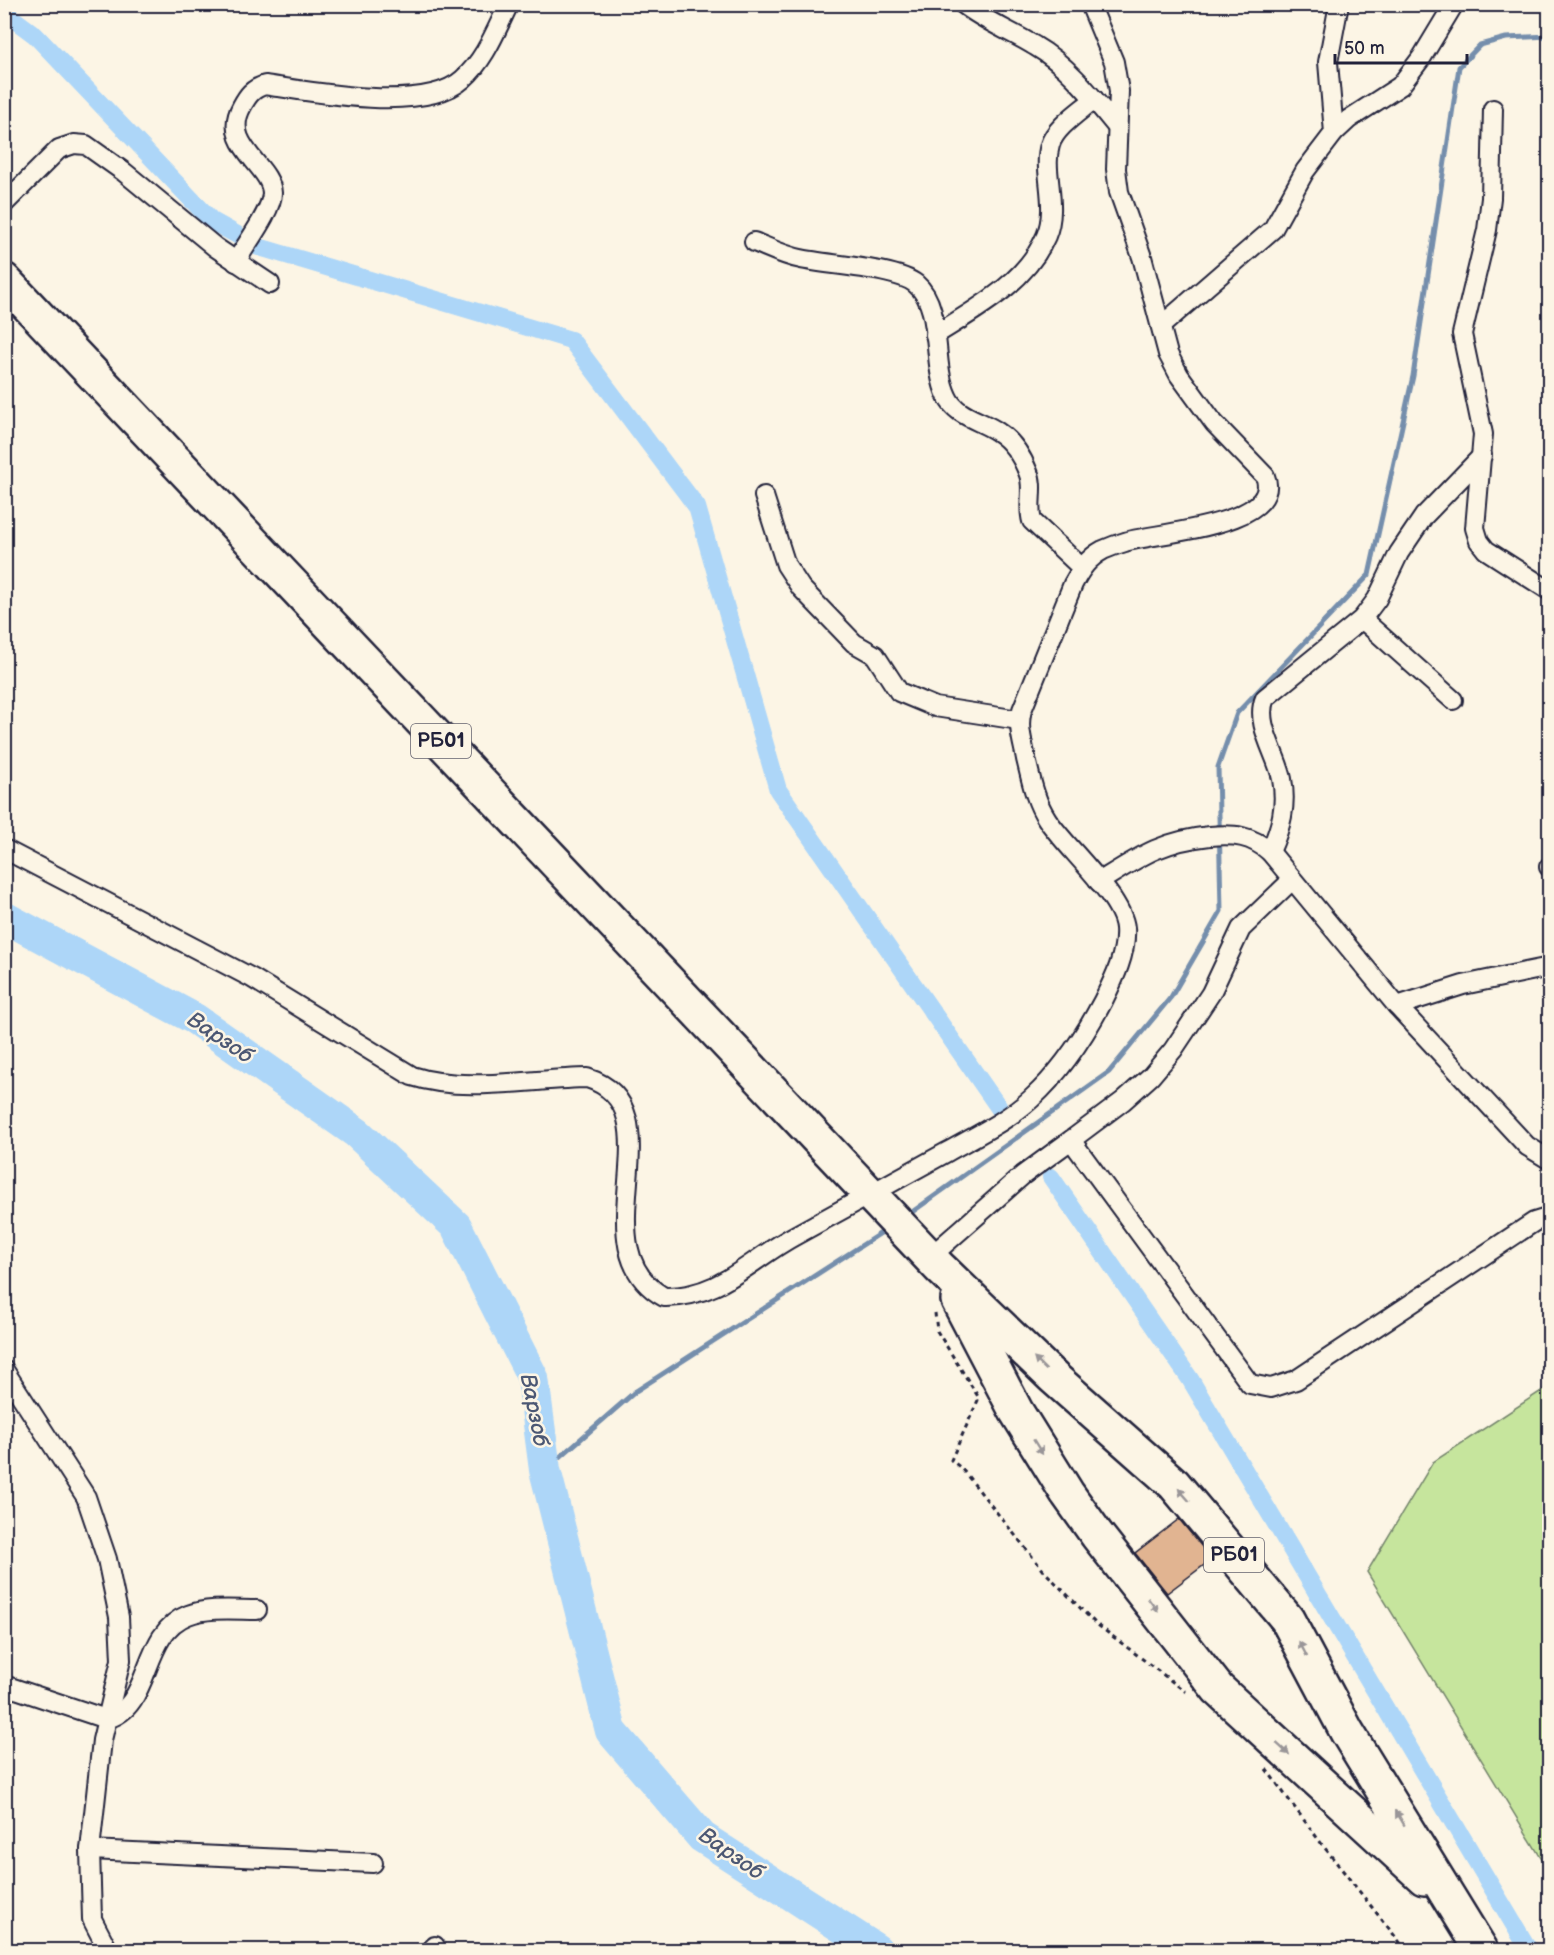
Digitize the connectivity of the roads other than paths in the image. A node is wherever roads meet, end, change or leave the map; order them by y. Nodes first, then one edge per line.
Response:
1 (509, 4) edge
2 (963, 4) edge
3 (1090, 4) edge
4 (1339, 4) edge
5 (1454, 4) edge
6 (1094, 99) junction
7 (1492, 109) dead end
8 (1117, 128) junction
9 (1334, 133) junction
10 (4, 204) edge
11 (754, 242) dead end
12 (238, 258) junction
13 (4, 280) edge
14 (270, 284) dead end
15 (1161, 326) junction
16 (935, 335) junction
17 (1482, 456) junction
18 (764, 496) dead end
19 (1082, 568) junction
20 (1550, 591) edge
21 (1362, 619) junction
22 (1453, 699) dead end
23 (1019, 720) junction
24 (4, 849) edge
25 (1270, 852) junction
26 (1292, 880) junction
27 (1100, 882) junction
28 (1545, 968) dead end
29 (1397, 1006) junction
30 (1071, 1140) junction
31 (1550, 1160) edge
32 (874, 1198) junction
33 (1544, 1222) edge
34 (929, 1256) junction
35 (4, 1370) edge
36 (257, 1610) dead end
37 (4, 1685) edge
38 (106, 1719) junction
39 (90, 1850) junction
40 (373, 1863) dead end
41 (1452, 1904) junction
42 (108, 1950) edge
43 (1481, 1950) edge

1 - 12 street
2 - 6 street
3 - 8 street
4 - 9 street
5 - 9 street
6 - 8 street
6 - 16 street
7 - 17 street
8 - 15 street
9 - 15 street
10 - 12 street
11 - 16 street
12 - 14 street
13 - 32 highway, РБ01
15 - 19 street
16 - 19 street
17 - 20 street
17 - 21 street
18 - 23 street
19 - 23 street
21 - 22 street
21 - 25 street
23 - 27 street
24 - 32 street
25 - 26 street
25 - 27 street
26 - 29 street
26 - 30 street
27 - 32 street
28 - 29 street
29 - 31 street
30 - 33 street
30 - 34 street
32 - 34 highway, РБ01
34 -> 41 highway, РБ01
41 -> 34 highway, РБ01
35 - 38 street
36 - 38 street
37 - 38 street
38 - 39 street
39 - 40 street
39 - 42 street
41 - 43 highway, РБ01

